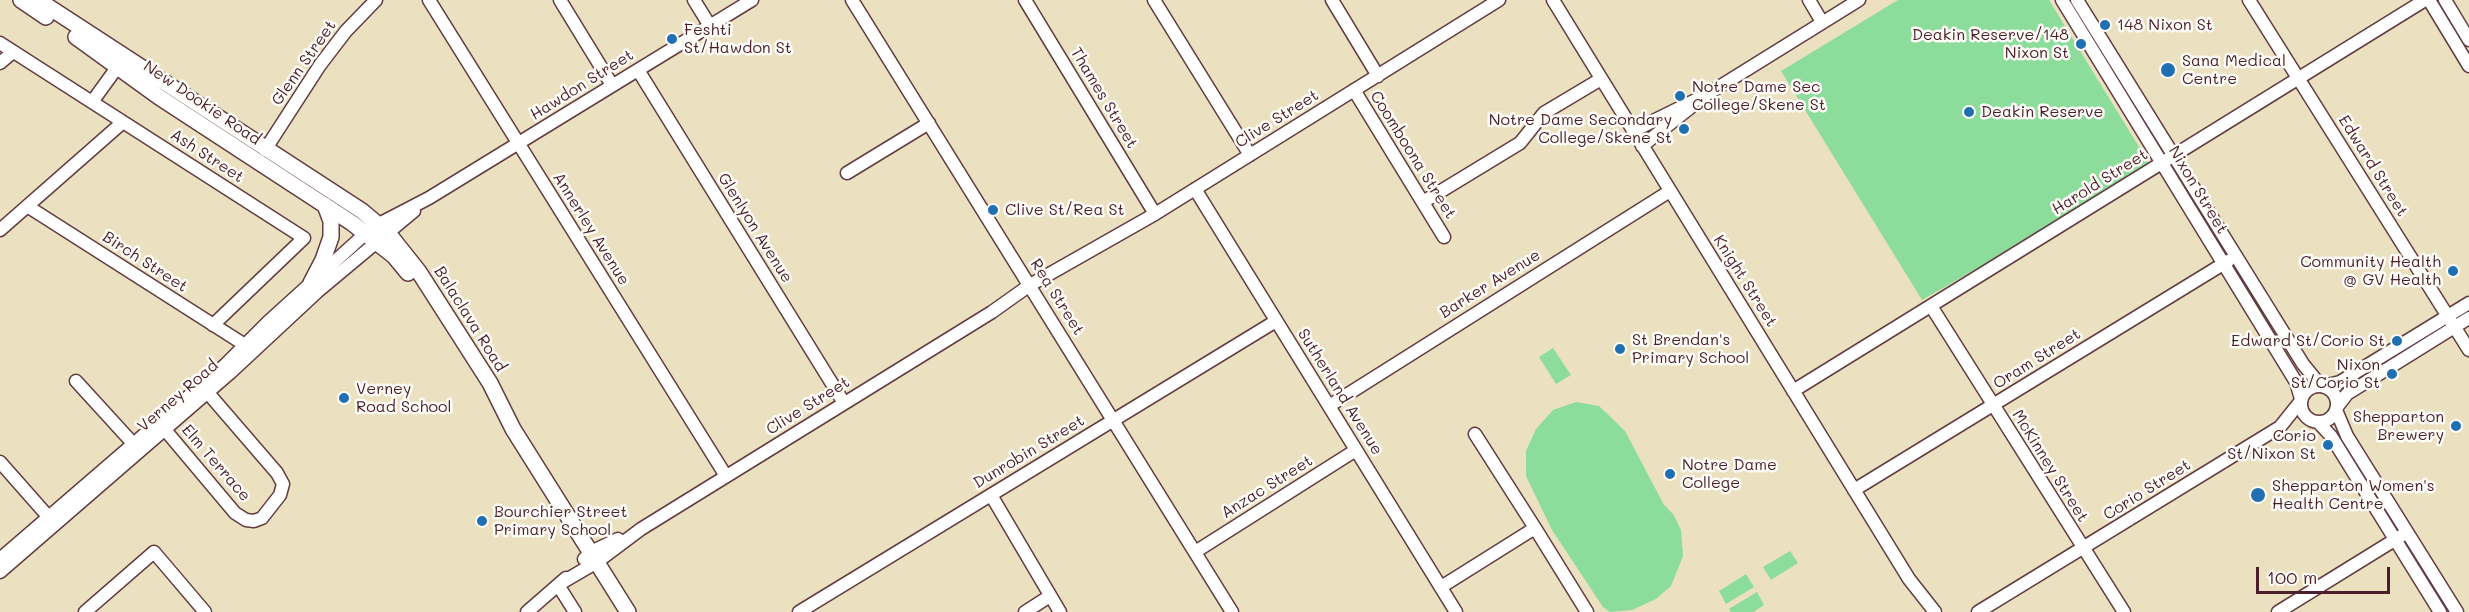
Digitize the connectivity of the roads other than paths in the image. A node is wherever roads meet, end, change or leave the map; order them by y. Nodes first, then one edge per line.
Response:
1 (21, 0) edge
2 (38, 0) edge
3 (376, 0) edge
4 (429, 0) edge
5 (560, 0) edge
6 (694, 0) edge
7 (752, 0) edge
8 (852, 0) edge
9 (1025, 0) edge
10 (1154, 0) edge
11 (1332, 0) edge
12 (1499, 0) edge
13 (1553, 0) edge
14 (1809, 0) edge
15 (1859, 0) edge
16 (2062, 0) edge
17 (2077, 0) edge
18 (2250, 0) edge
19 (2427, 0) edge
20 (2448, 5) edge
21 (2439, 18) junction
22 (1822, 22) junction
23 (710, 26) junction
24 (2469, 40) edge
25 (0, 43) edge
26 (13, 52) junction
27 (121, 62) junction
28 (0, 63) edge
29 (2469, 66) edge
30 (638, 70) junction
31 (1378, 76) junction
32 (2298, 78) junction
33 (1601, 79) junction
34 (612, 86) junction
35 (1354, 90) junction
36 (1706, 95) junction
37 (93, 102) junction
38 (123, 122) junction
39 (929, 123) junction
40 (1633, 131) junction
41 (518, 143) junction
42 (1642, 146) junction
43 (265, 150) junction
44 (1250, 155) junction
45 (2168, 159) junction
46 (848, 173) dead end
47 (1195, 189) junction
48 (1670, 191) junction
49 (1423, 202) junction
50 (325, 205) junction
51 (27, 206) junction
52 (1155, 214) junction
53 (0, 230) edge
54 (377, 234) junction
55 (1444, 237) dead end
56 (2237, 255) junction
57 (2223, 264) junction
58 (311, 283) junction
59 (1033, 288) junction
60 (2469, 303) edge
61 (1931, 306) junction
62 (2448, 316) junction
63 (2469, 318) edge
64 (1276, 321) junction
65 (213, 325) junction
66 (2455, 327) junction
67 (245, 345) junction
68 (2469, 350) edge
69 (76, 381) dead end
70 (2321, 385) junction
71 (205, 388) junction
72 (1793, 391) junction
73 (2300, 401) junction
74 (844, 403) junction
75 (1993, 405) junction
76 (1329, 406) junction
77 (2337, 409) junction
78 (1114, 420) junction
79 (2316, 422) junction
80 (162, 426) junction
81 (2280, 427) junction
82 (1475, 434) dead end
83 (137, 448) junction
84 (1356, 450) junction
85 (0, 462) edge
86 (726, 476) junction
87 (1854, 490) junction
88 (991, 495) junction
89 (52, 520) junction
90 (1535, 528) junction
91 (2407, 532) junction
92 (2395, 539) junction
93 (2083, 549) junction
94 (1195, 552) junction
95 (594, 557) junction
96 (0, 559) edge
97 (0, 572) edge
98 (1909, 579) junction
99 (560, 584) junction
100 (1441, 587) junction
101 (1050, 596) junction
102 (1999, 600) junction
103 (86, 612) edge
104 (205, 612) edge
105 (527, 612) edge
106 (575, 612) edge
107 (628, 612) edge
108 (799, 612) edge
109 (1025, 612) edge
110 (1060, 612) edge
111 (1232, 612) edge
112 (1456, 612) edge
113 (1587, 612) edge
114 (1925, 612) edge
115 (1935, 612) edge
116 (1978, 612) edge
117 (1986, 612) edge
118 (2124, 612) edge
119 (2278, 612) edge
120 (2440, 612) edge
121 (2457, 612) edge

1 - 27 main road, New Dookie Road
2 - 27 main road, New Dookie Road
3 - 43 street, Glenn Street
4 - 41 street, Annerley Avenue
5 - 34 street
6 - 23 street
7 - 23 street, Hawdon Street
8 - 39 street, Rea Street
9 - 52 street, Thames Street
10 - 44 street
11 - 31 street
12 - 31 street, Clive Street
13 - 33 street, Knight Street
14 - 22 street
15 - 22 street
16 - 45 street, Nixon Street
17 - 45 street, Nixon Street
18 - 32 street, Edward Street
19 - 21 street
19 - 32 street, Harold Street
20 - 21 street
20 - 24 street
21 - 29 street
22 - 36 street
23 - 30 street, Hawdon Street
25 - 26 street, Ash Street
26 - 28 street
26 - 37 street, Ash Street
27 - 37 street
27 - 43 main road, New Dookie Road
27 - 50 main road, New Dookie Road
30 - 34 street, Hawdon Street
30 - 74 street, Glenlyon Avenue
31 - 35 street, Clive Street
32 - 45 street, Harold Street
32 - 62 street, Edward Street
33 - 40 street, Knight Street
33 - 49 street
34 - 41 street, Hawdon Street
35 - 44 street, Clive Street
35 - 49 street, Coomboona Street
36 - 40 street
36 - 42 street
37 - 38 street, Ash Street
38 - 51 street
38 - 65 street, Ash Street
39 - 46 street
39 - 59 street, Rea Street
40 - 42 street, Knight Street
41 - 54 street, Hawdon Street
41 - 86 street, Annerley Avenue
42 - 48 street, Knight Street
43 - 54 main road, New Dookie Road
44 - 47 street, Clive Street
45 - 56 street, Nixon Street
45 - 57 street, Nixon Street
45 - 61 street, Harold Street
47 - 52 street, Clive Street
47 - 64 street, Sutherland Avenue
48 - 72 street, Knight Street
48 - 76 street, Barker Avenue
49 - 55 street, Coomboona Street
50 - 54 main road, New Dookie Road
50 - 58 main road
51 - 53 street
51 - 65 street, Birch Street
52 - 59 street, Clive Street
54 - 58 street, Verney Road
54 - 71 street, Verney Road
54 - 95 main road, Balaclava Road
56 - 57 street, Oram Street
56 - 70 street, Nixon Street
57 - 73 street, Nixon Street
57 - 75 street, Oram Street
58 - 67 street, Verney Road
59 - 74 street, Clive Street
59 - 78 street, Rea Street
60 - 62 street
61 - 72 street, Harold Street
61 - 75 street, McKinney Street
62 - 66 street, Edward Street
62 - 70 street
63 - 66 street
64 - 76 street, Sutherland Avenue
64 - 78 street, Dunrobin Street
65 - 67 street, Birch Street
66 - 68 street, Edward Street
66 - 77 street
67 - 71 street, Verney Road
69 - 83 street
70 - 73 street
70 - 77 street
71 - 80 street, Verney Road
71 - 80 street, Elm Terrace
72 - 87 street, Knight Street
73 - 79 street
73 - 81 street, Corio Street
74 - 86 street, Clive Street
75 - 87 street, Oram Street
75 - 93 street, McKinney Street
76 - 84 street, Sutherland Avenue
77 - 79 street
77 - 91 street
78 - 88 street, Dunrobin Street
78 - 94 street, Rea Street
79 - 81 street, Corio Street
79 - 92 street
80 - 83 street, Verney Road
81 - 93 street, Corio Street
82 - 90 street
83 - 89 street, Verney Road
84 - 94 street, Anzac Street
84 - 100 street, Sutherland Avenue
85 - 89 street
86 - 95 street, Clive Street
87 - 98 street, Knight Street
88 - 101 street
88 - 108 street, Dunrobin Street
89 - 96 street, Verney Road
89 - 97 street, Verney Road
90 - 100 street
90 - 113 street
91 - 92 street
91 - 121 street
92 - 119 street
92 - 120 street
93 - 102 street, Corio Street
93 - 118 street, McKinney Street
94 - 111 street, Rea Street
95 - 99 street, Clive Street
95 - 107 main road, Balaclava Road
98 - 114 street, Knight Street
98 - 115 street, Knight Street
99 - 105 street, Clive Street
99 - 106 street
100 - 112 street, Sutherland Avenue
101 - 109 street
101 - 110 street
102 - 116 street, Corio Street
102 - 117 street, Corio Street
103 - 104 street

